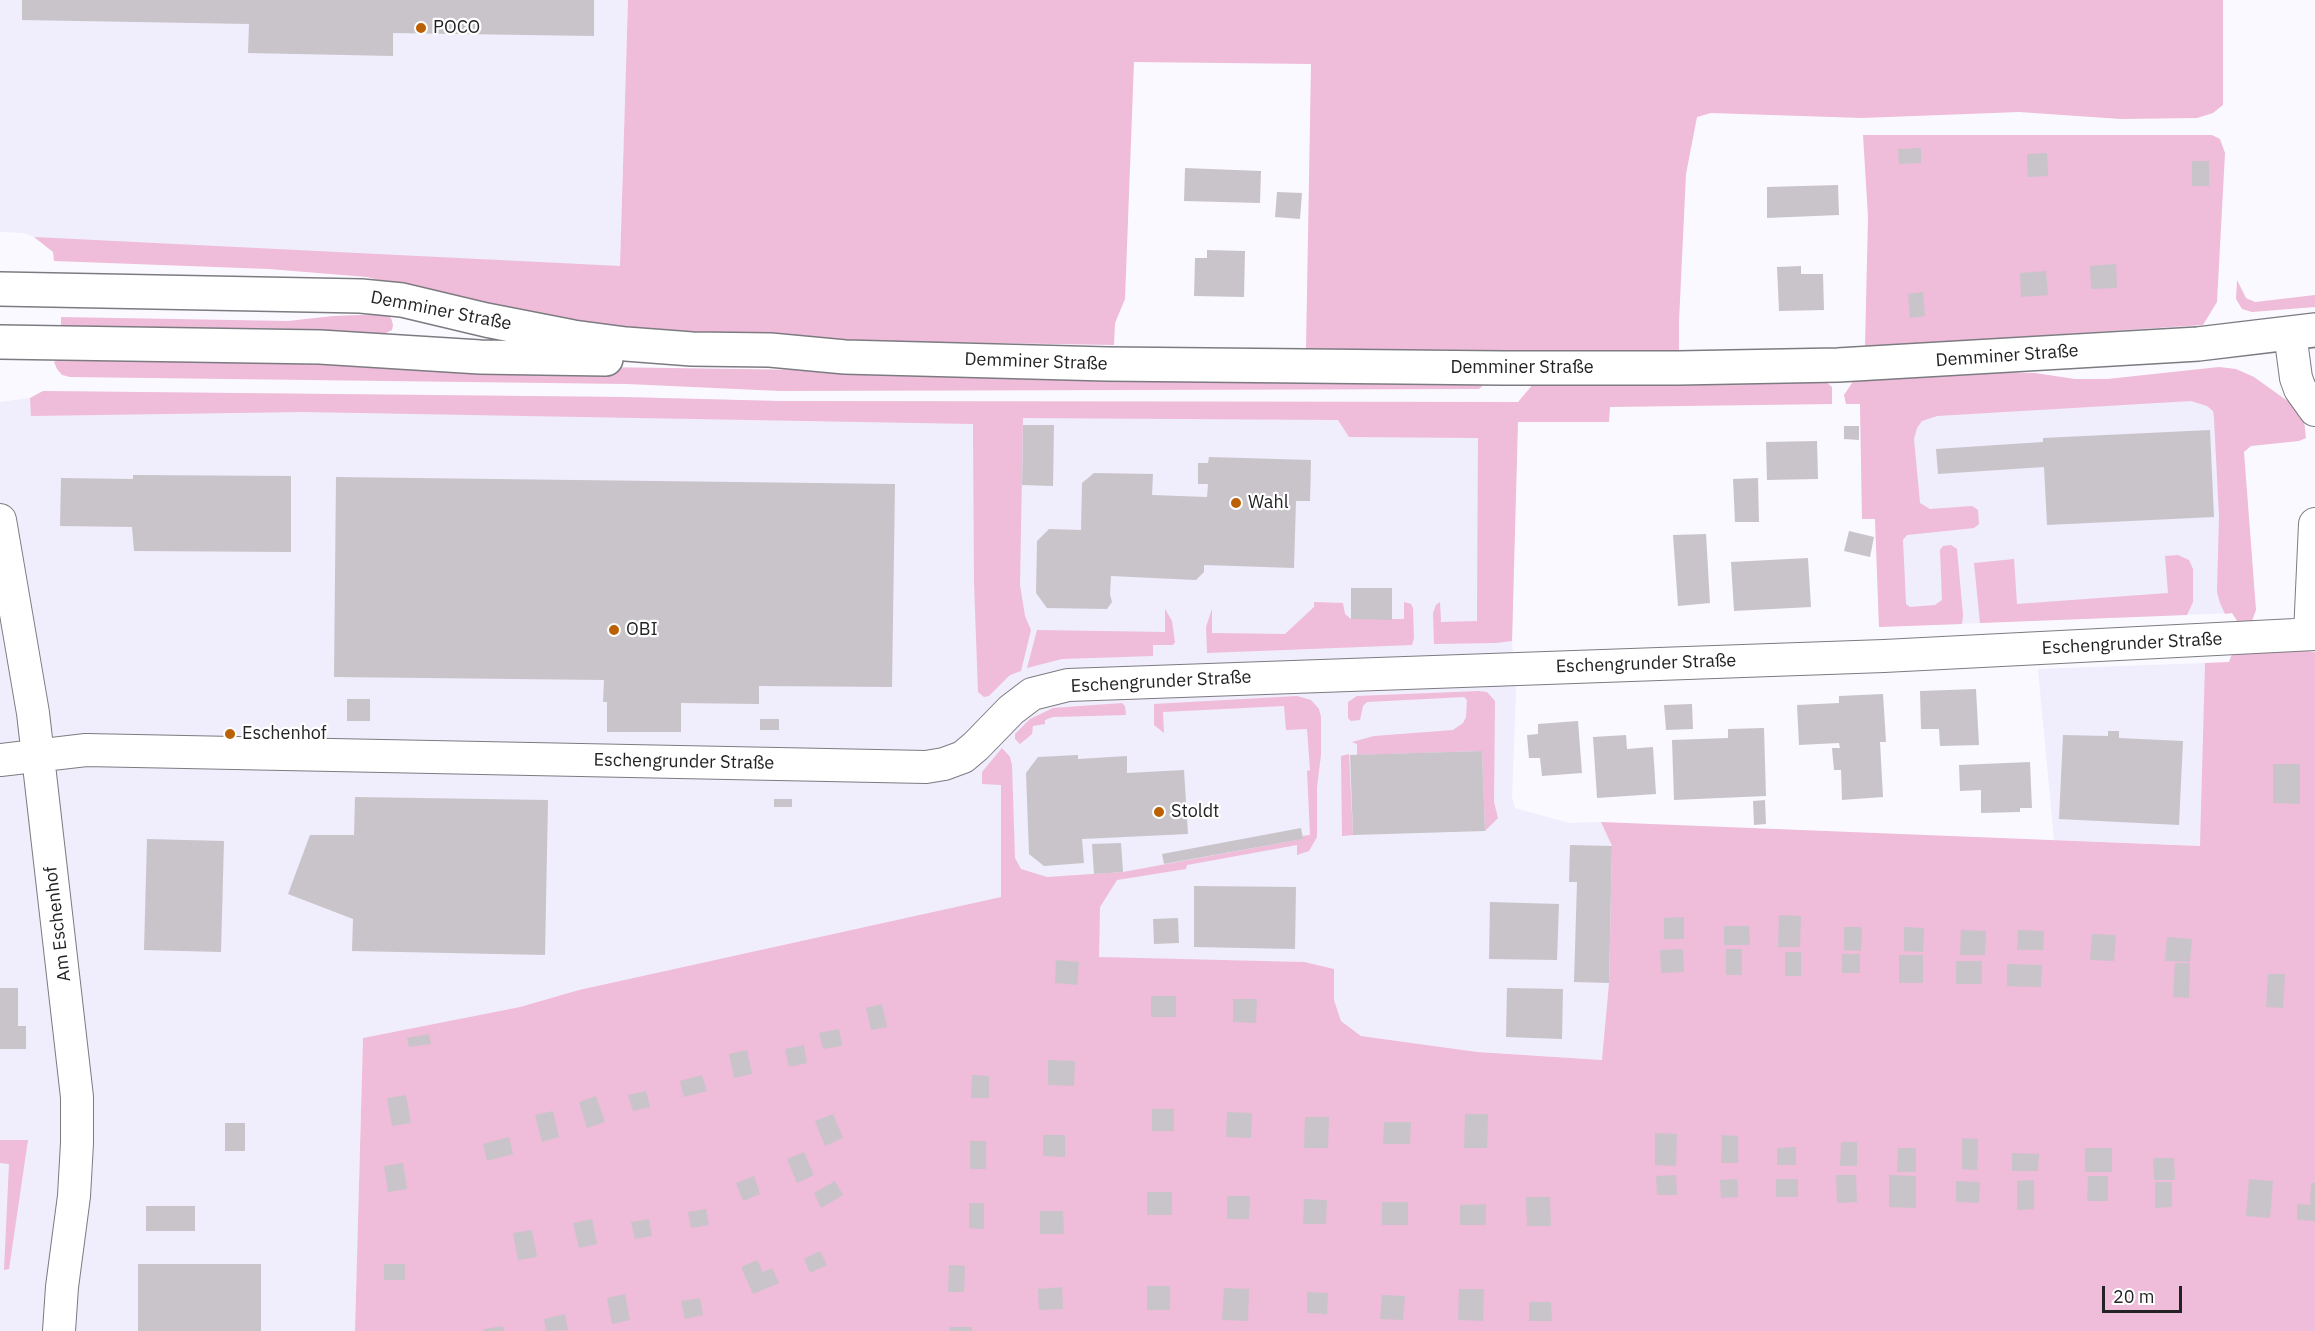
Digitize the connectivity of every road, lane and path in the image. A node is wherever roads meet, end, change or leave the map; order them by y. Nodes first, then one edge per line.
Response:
1 (0, 289) edge
2 (2302, 332) edge
3 (0, 342) edge
4 (844, 357) junction
5 (2315, 410) edge
6 (0, 520) edge
7 (2315, 524) edge
8 (2313, 634) edge
9 (38, 755) junction
10 (0, 760) edge
11 (59, 1331) edge

1 - 4 main road, Demminer Straße
2 - 4 main road, Demminer Straße
2 - 5 street
3 - 4 main road, Demminer Straße
6 - 9 street, Am Eschenhof
7 - 8 street, Eschengrunder Straße
8 - 9 street, Eschengrunder Straße
9 - 10 street
9 - 11 street, Am Eschenhof

